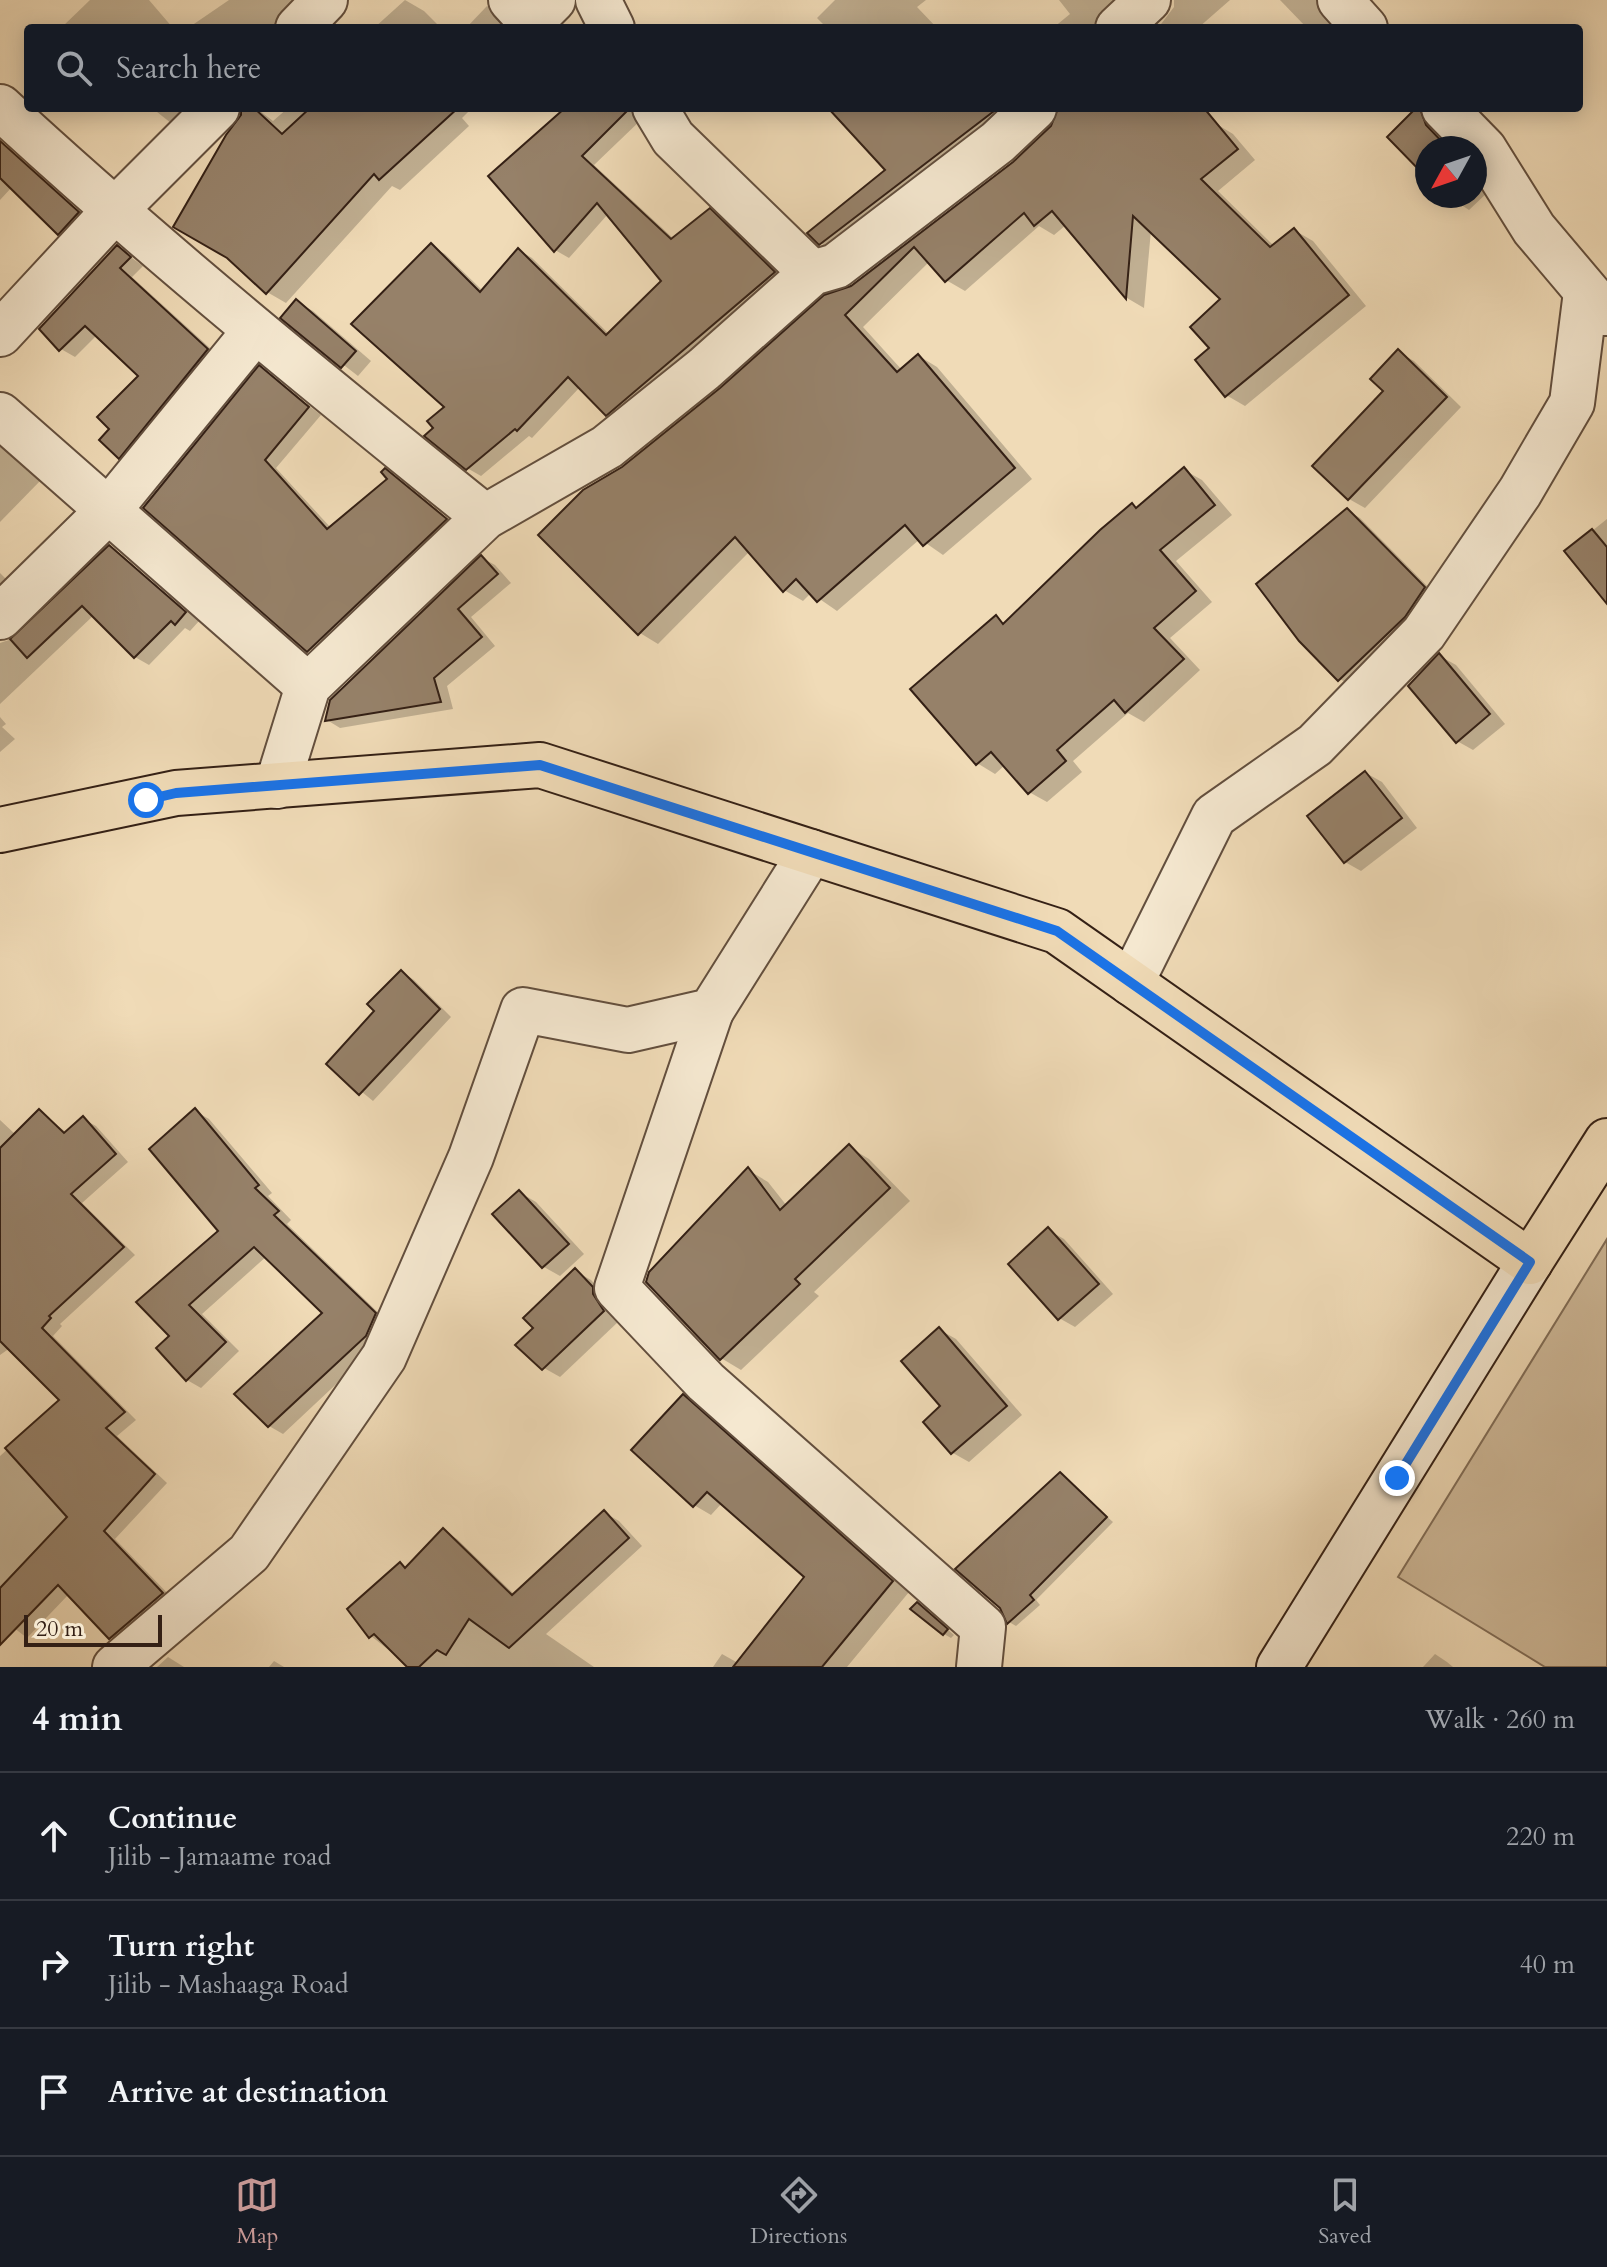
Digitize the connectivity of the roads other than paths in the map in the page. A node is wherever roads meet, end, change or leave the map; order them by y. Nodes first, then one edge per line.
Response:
1 (325, 0) edge
2 (511, 0) edge
3 (553, 0) edge
4 (598, 0) edge
5 (1148, 0) edge
6 (1340, 0) edge
7 (302, 24) edge
8 (610, 24) edge
9 (1122, 24) edge
10 (1361, 24) edge
11 (0, 107) edge
12 (213, 112) edge
13 (657, 112) edge
14 (1030, 112) edge
15 (1448, 112) edge
16 (113, 212) junction
17 (812, 273) junction
18 (1596, 304) edge
19 (255, 331) junction
20 (0, 334) edge
21 (0, 415) edge
22 (108, 511) junction
23 (485, 517) junction
24 (0, 617) edge
25 (308, 686) junction
26 (277, 786) junction
27 (0, 830) edge
28 (811, 852) junction
29 (1131, 983) junction
30 (711, 1011) junction
31 (1607, 1141) edge
32 (1530, 1262) junction
33 (115, 1667) edge
34 (979, 1667) edge
35 (1279, 1667) edge

1 - 7 street
2 - 3 street
4 - 8 street
5 - 9 street
6 - 10 street
11 - 16 street
12 - 16 street
13 - 17 street
14 - 17 street
15 - 18 street
16 - 19 street
16 - 20 street
17 - 23 street
18 - 29 street
19 - 22 street
19 - 23 street
21 - 22 street
22 - 24 street
22 - 25 street
23 - 25 street
25 - 26 street
26 - 27 main road
26 - 28 main road
28 - 29 main road
28 - 30 street
29 - 32 main road
30 - 33 street
30 - 34 street
31 - 32 main road
32 - 35 street

